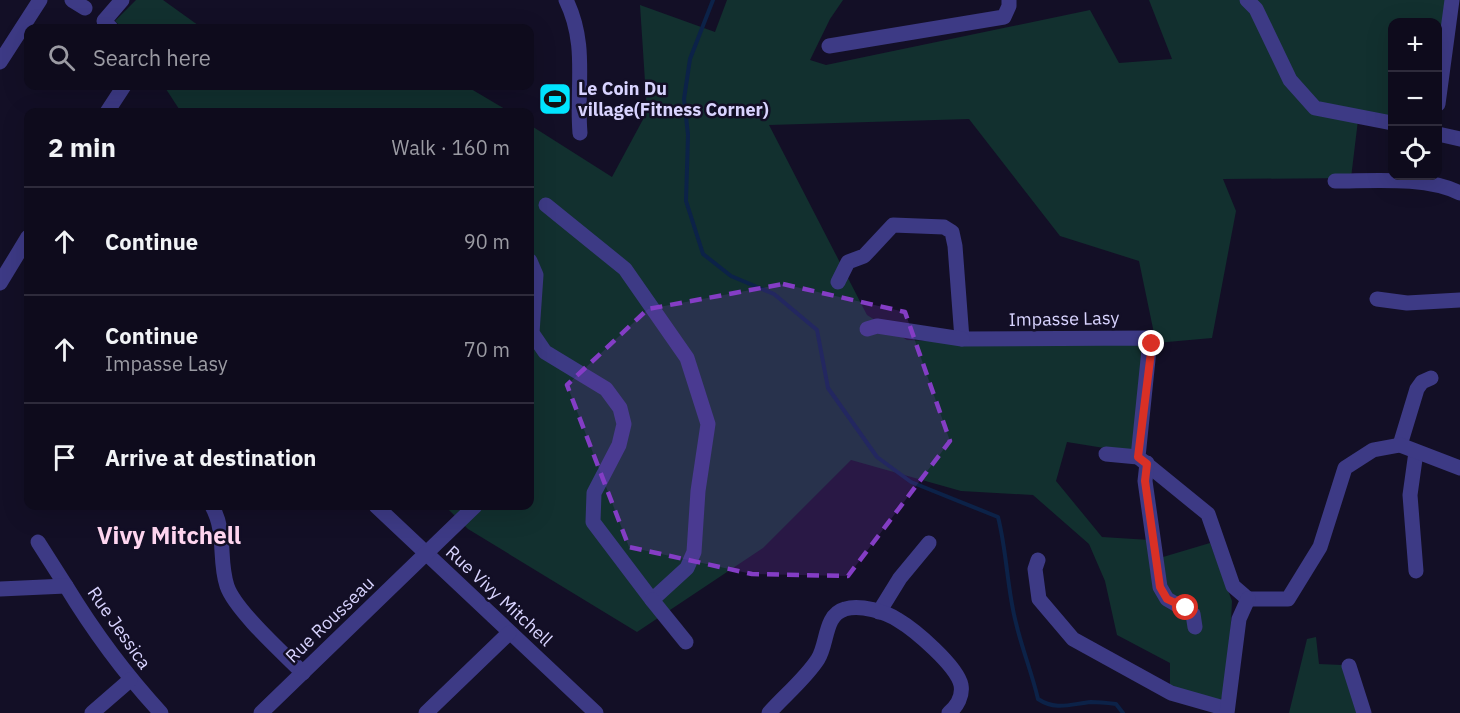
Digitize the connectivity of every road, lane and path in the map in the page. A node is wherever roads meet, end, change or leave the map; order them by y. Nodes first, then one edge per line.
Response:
1 (40, 0) edge
2 (122, 0) edge
3 (566, 0) edge
4 (1009, 0) edge
5 (1247, 0) edge
6 (1452, 0) edge
7 (93, 14) edge
8 (25, 24) edge
9 (24, 25) edge
10 (829, 46) dead end
11 (0, 62) edge
12 (1442, 72) edge
13 (121, 90) edge
14 (110, 108) edge
15 (1388, 122) edge
16 (580, 133) dead end
17 (1442, 135) edge
18 (1460, 139) edge
19 (1335, 181) dead end
20 (1460, 193) edge
21 (546, 205) dead end
22 (24, 243) edge
23 (534, 270) edge
24 (1, 279) edge
25 (838, 282) dead end
26 (1377, 300) dead end
27 (1460, 300) edge
28 (534, 304) edge
29 (867, 329) dead end
30 (534, 336) edge
31 (962, 339) junction
32 (1431, 378) dead end
33 (1400, 445) junction
34 (1416, 452) junction
35 (1106, 454) dead end
36 (1143, 460) junction
37 (1460, 468) edge
38 (214, 510) edge
39 (380, 510) edge
40 (472, 510) edge
41 (38, 542) dead end
42 (929, 543) dead end
43 (426, 555) junction
44 (1038, 560) dead end
45 (1416, 571) dead end
46 (66, 586) junction
47 (0, 589) edge
48 (1248, 599) junction
49 (652, 600) junction
50 (879, 612) junction
51 (1195, 627) dead end
52 (509, 633) junction
53 (686, 642) dead end
54 (1349, 666) dead end
55 (303, 673) junction
56 (130, 680) junction
57 (1227, 711) edge
58 (92, 713) edge
59 (161, 713) edge
60 (261, 713) edge
61 (426, 713) edge
62 (596, 713) edge
63 (769, 713) edge
64 (950, 713) edge
65 (1364, 713) edge

1 - 8 street
2 - 7 street
3 - 16 street
4 - 10 street
5 - 15 street
6 - 12 street
9 - 11 street
13 - 14 street
17 - 18 street
19 - 20 street
21 - 49 street
22 - 24 street
23 - 28 street
25 - 31 street
26 - 27 street
29 - 31 street
30 - 49 street
31 - 36 street, Impasse Lasy
32 - 33 street
33 - 34 street
33 - 48 street
34 - 37 street
34 - 45 street
35 - 36 street
36 - 48 street
36 - 51 street
38 - 55 street
39 - 43 street, Rue Vivy Mitchell
40 - 43 street, Rue Rousseau
41 - 46 street
42 - 50 street
43 - 52 street, Rue Vivy Mitchell
43 - 55 street, Rue Rousseau
44 - 57 street
46 - 47 street, Rue Jessica
46 - 56 street, Rue Jessica
48 - 57 street
49 - 53 street
50 - 63 street
50 - 64 street
52 - 61 street
52 - 62 street, Rue Vivy Mitchell
54 - 65 street
55 - 60 street, Rue Rousseau
56 - 58 street
56 - 59 street, Rue Jessica

